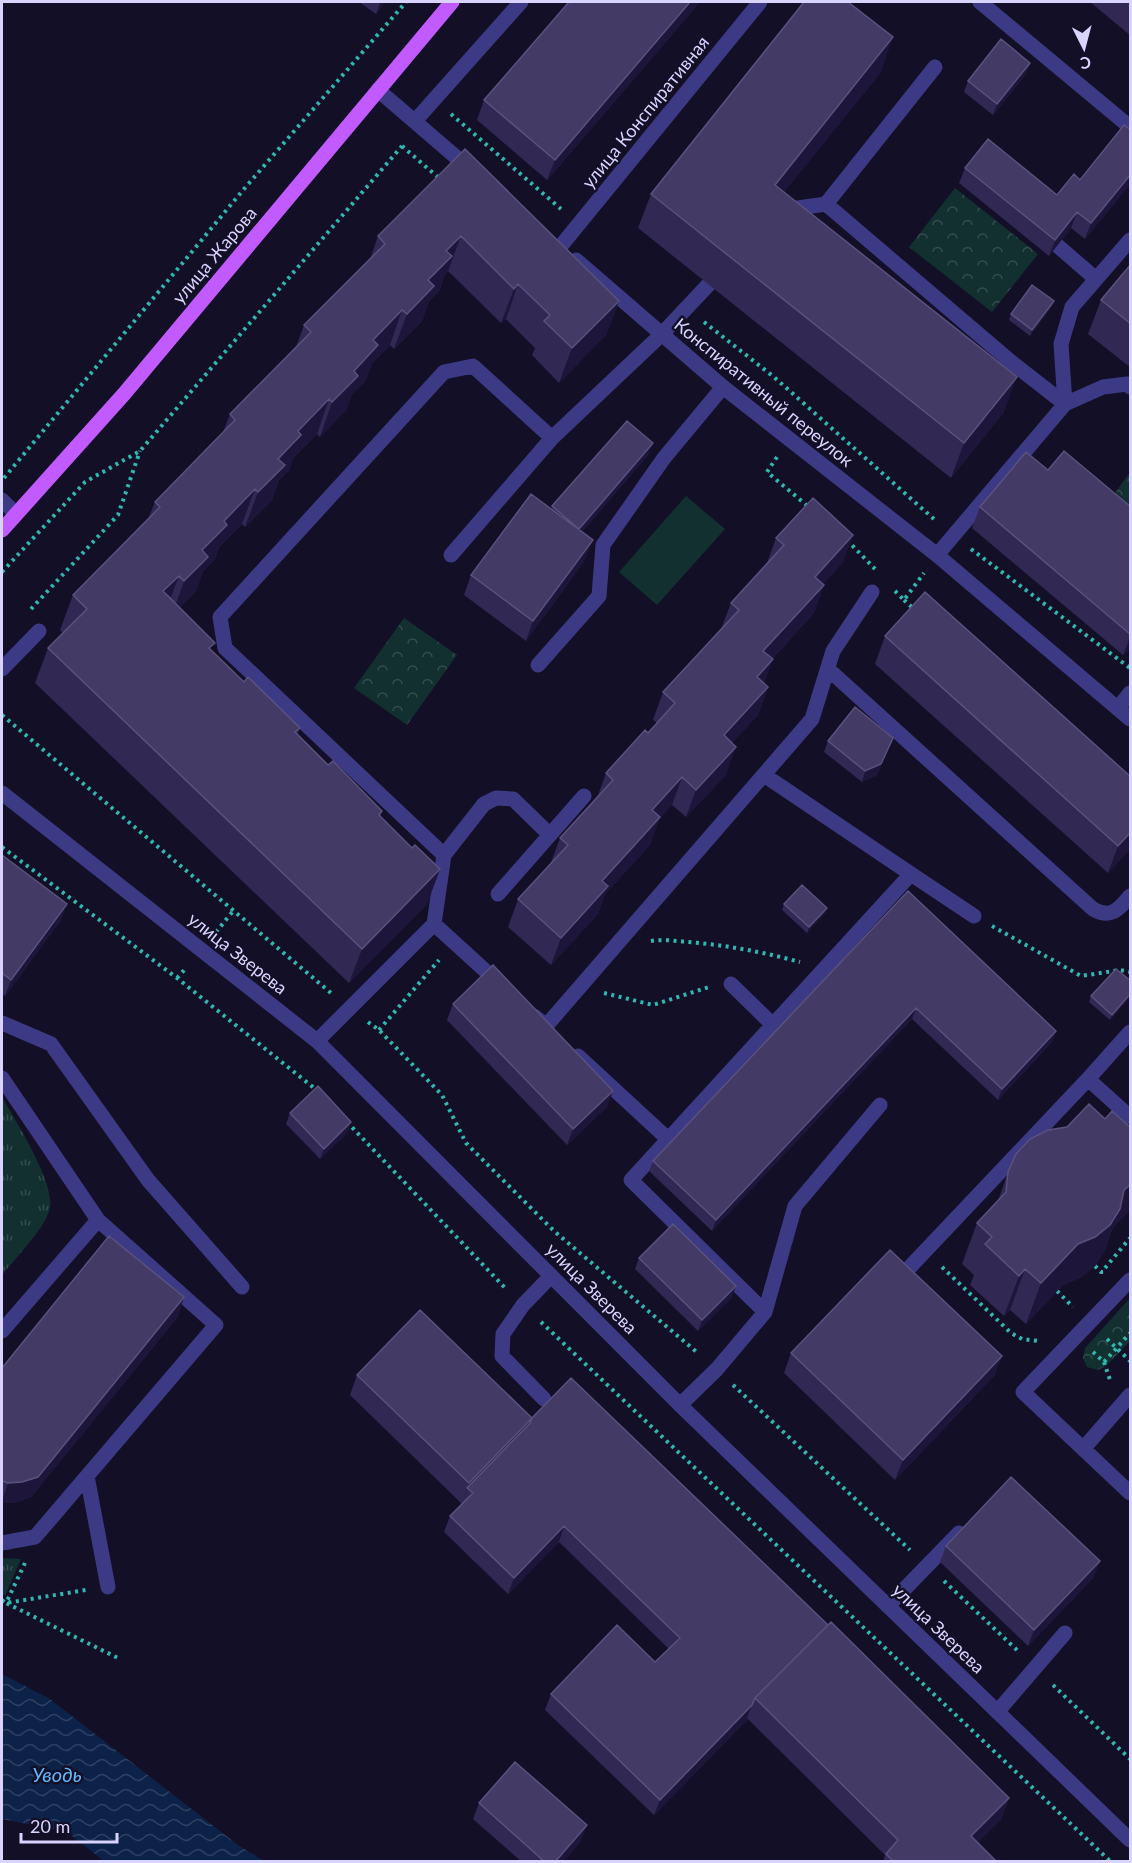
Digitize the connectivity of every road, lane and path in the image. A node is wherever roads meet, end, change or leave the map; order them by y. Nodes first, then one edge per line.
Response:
1 (406, 2) edge
2 (452, 2) edge
3 (521, 2) edge
4 (760, 2) edge
5 (980, 2) edge
6 (935, 67) dead end
7 (378, 90) junction
8 (415, 121) junction
9 (1131, 127) edge
10 (431, 135) junction
11 (486, 144) dead end
12 (402, 146) junction
13 (482, 180) edge
14 (446, 184) edge
15 (826, 204) junction
16 (774, 218) edge
17 (1044, 234) edge
18 (1131, 240) edge
19 (556, 243) joint
20 (1096, 279) junction
21 (708, 284) edge
22 (686, 308) junction
23 (662, 334) junction
24 (723, 387) junction
25 (1131, 387) edge
26 (1065, 405) junction
27 (552, 438) junction
28 (140, 451) junction
29 (767, 472) dead end
30 (2, 482) edge
31 (2, 500) edge
32 (16, 514) junction
33 (818, 515) edge
34 (2, 530) edge
35 (954, 536) junction
36 (845, 538) edge
37 (451, 555) dead end
38 (937, 555) junction
39 (2, 572) edge
40 (879, 574) junction
41 (872, 592) joint
42 (904, 600) junction
43 (37, 603) dead end
44 (922, 616) edge
45 (39, 631) dead end
46 (538, 665) dead end
47 (1131, 668) edge
48 (2, 669) edge
49 (828, 669) junction
50 (1131, 693) edge
51 (1118, 708) junction
52 (2, 715) edge
53 (1131, 719) edge
54 (764, 776) junction
55 (2, 793) edge
56 (584, 796) dead end
57 (550, 835) junction
58 (2, 847) edge
59 (444, 855) junction
60 (911, 874) junction
61 (498, 894) dead end
62 (1131, 896) edge
63 (974, 916) joint
64 (434, 924) junction
65 (618, 944) junction
66 (443, 956) dead end
67 (824, 969) junction
68 (1131, 972) edge
69 (731, 984) joint
70 (579, 988) junction
71 (349, 1009) junction
72 (2, 1023) edge
73 (773, 1025) junction
74 (379, 1030) junction
75 (1131, 1032) edge
76 (555, 1034) junction
77 (317, 1041) junction
78 (2, 1077) edge
79 (1088, 1079) junction
80 (325, 1099) edge
81 (880, 1105) dead end
82 (341, 1116) edge
83 (1131, 1117) edge
84 (668, 1139) junction
85 (98, 1220) junction
86 (1131, 1238) edge
87 (937, 1261) dead end
88 (1095, 1266) edge
89 (910, 1267) edge
90 (1101, 1272) junction
91 (551, 1276) junction
92 (1094, 1280) edge
93 (1131, 1280) edge
94 (242, 1287) dead end
95 (523, 1305) junction
96 (1072, 1306) edge
97 (765, 1312) junction
98 (1065, 1315) edge
99 (2, 1330) edge
100 (1041, 1342) edge
101 (717, 1369) junction
102 (1131, 1395) edge
103 (544, 1399) dead end
104 (680, 1405) junction
105 (1083, 1449) junction
106 (87, 1476) junction
107 (1131, 1493) edge
108 (967, 1525) edge
109 (35, 1537) junction
110 (2, 1543) edge
111 (927, 1566) junction
112 (108, 1587) joint
113 (4, 1601) edge
114 (888, 1606) junction
115 (1065, 1633) dead end
116 (118, 1658) dead end
117 (1036, 1669) junction
118 (998, 1711) junction
119 (1131, 1759) edge
120 (1131, 1840) edge
121 (1111, 1862) edge

1 - 30 path
2 - 7 main road, улица Жарова
3 - 8 street
4 - 19 street, улица Конспиративная
5 - 9 street
6 - 15 street
7 - 8 street
7 - 32 main road, улица Жарова
8 - 10 street
10 - 11 path
10 - 12 path
10 - 13 street
12 - 14 path
12 - 28 path
15 - 16 street
15 - 26 street
17 - 20 street
18 - 20 street
19 - 23 street, Конспиративный переулок
20 - 26 street
21 - 22 street
22 - 23 street
22 - 35 path
23 - 24 street, Конспиративный переулок
23 - 27 street
24 - 38 street, Конспиративный переулок
24 - 46 street
25 - 26 street
26 - 35 street
27 - 37 street
27 - 59 street
28 - 39 path
28 - 43 path
29 - 33 path
31 - 32 street
32 - 34 main road, улица Жарова
35 - 38 street
35 - 47 path
36 - 40 path
38 - 42 path
38 - 51 street, Конспиративный переулок
40 - 41 path
40 - 42 path
41 - 49 street
42 - 44 path
45 - 48 street
49 - 54 street
49 - 62 street
50 - 51 street
51 - 53 street, Конспиративный переулок
52 - 71 path
54 - 60 street
54 - 65 street
55 - 77 street, улица Зверева
56 - 57 street
57 - 59 street
57 - 61 street
58 - 80 path
59 - 64 street
60 - 63 street
60 - 67 street
63 - 68 path
64 - 71 street
64 - 76 street
65 - 67 path
65 - 70 street
66 - 74 path
67 - 73 street
69 - 70 path
69 - 73 street
70 - 76 street
71 - 74 path
71 - 77 street
72 - 94 street
73 - 84 street
74 - 101 path
75 - 79 street
76 - 84 street
77 - 91 street, улица Зверева
78 - 85 street
79 - 83 street
79 - 89 street
81 - 97 street
82 - 95 path
84 - 97 street
85 - 99 street
85 - 106 street
86 - 90 path
87 - 100 path
88 - 90 path
90 - 92 path
91 - 95 street
91 - 104 street, улица Зверева
93 - 105 street
95 - 103 street
95 - 121 path
96 - 98 path
97 - 101 street
101 - 104 street
101 - 111 path
102 - 105 street
104 - 114 street, улица Зверева
105 - 107 street
106 - 109 street
106 - 112 street
108 - 111 street
109 - 110 street
109 - 113 path
111 - 114 street
111 - 117 path
112 - 113 path
113 - 116 path
114 - 118 street, улица Зверева
115 - 117 street
117 - 118 street
117 - 119 path
118 - 120 street, улица Зверева

